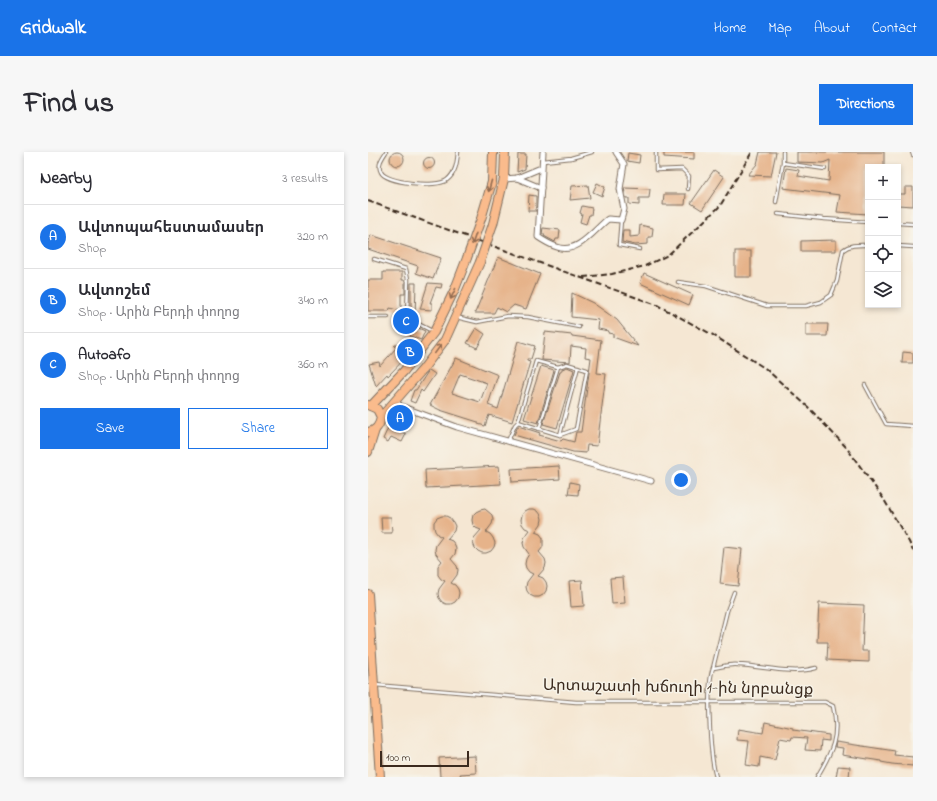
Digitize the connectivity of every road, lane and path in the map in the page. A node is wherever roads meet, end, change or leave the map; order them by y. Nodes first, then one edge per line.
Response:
1 (386, 152) edge
2 (458, 152) edge
3 (494, 152) edge
4 (505, 152) edge
5 (543, 152) edge
6 (592, 152) edge
7 (616, 152) edge
8 (656, 152) edge
9 (783, 152) edge
10 (912, 152) edge
11 (913, 155) edge
12 (543, 161) junction
13 (783, 163) junction
14 (541, 168) junction
15 (825, 169) dead end
16 (517, 178) junction
17 (504, 179) junction
18 (541, 188) junction
19 (688, 189) dead end
20 (776, 202) dead end
21 (778, 214) dead end
22 (621, 220) junction
23 (865, 222) edge
24 (901, 223) edge
25 (913, 224) edge
26 (865, 245) edge
27 (901, 246) edge
28 (913, 247) edge
29 (640, 249) dead end
30 (374, 259) dead end
31 (678, 282) dead end
32 (368, 317) edge
33 (388, 317) dead end
34 (455, 317) junction
35 (579, 327) dead end
36 (434, 332) junction
37 (558, 367) junction
38 (578, 367) junction
39 (865, 385) dead end
40 (396, 400) junction
41 (369, 405) edge
42 (381, 418) junction
43 (518, 422) junction
44 (913, 426) edge
45 (539, 429) junction
46 (371, 431) edge
47 (560, 435) junction
48 (508, 441) junction
49 (368, 452) edge
50 (651, 481) dead end
51 (734, 592) dead end
52 (368, 594) edge
53 (713, 668) junction
54 (816, 668) dead end
55 (374, 685) junction
56 (710, 701) junction
57 (380, 777) edge
58 (716, 777) edge
59 (817, 777) edge

1 - 2 lane
3 -> 36 main road, bridge
4 - 17 main road
5 - 12 street
6 - 12 lane
7 - 22 street
8 - 19 lane
9 - 13 lane
10 - 11 lane
12 - 14 street
13 - 15 lane
13 - 20 lane
14 - 16 street
14 - 18 street
16 - 17 street
16 - 18 street
17 - 34 main road, bridge
18 - 22 street
21 - 23 lane
22 - 29 lane
24 - 25 lane
26 - 31 lane
27 - 28 lane
30 - 36 lane
32 - 33 lane
34 - 35 lane
40 -> 34 main road
36 - 41 main road
37 - 38 lane
37 - 43 lane
37 - 45 lane
38 - 47 lane
38 - 47 lane
39 - 44 lane
40 - 42 main road
40 - 48 street
41 - 42 main road
42 - 46 main road
43 - 45 lane
43 - 48 lane
45 - 47 lane
46 - 49 main road
48 - 50 street
51 - 53 lane
52 - 55 main road
53 - 54 lane
53 - 56 lane
55 - 56 lane, Արտաշատի խճուղի 1-ին նրբանցք
55 - 57 main road
56 - 58 lane
56 - 59 lane, Արտաշատի խճուղի 1-ին նրբանցք

